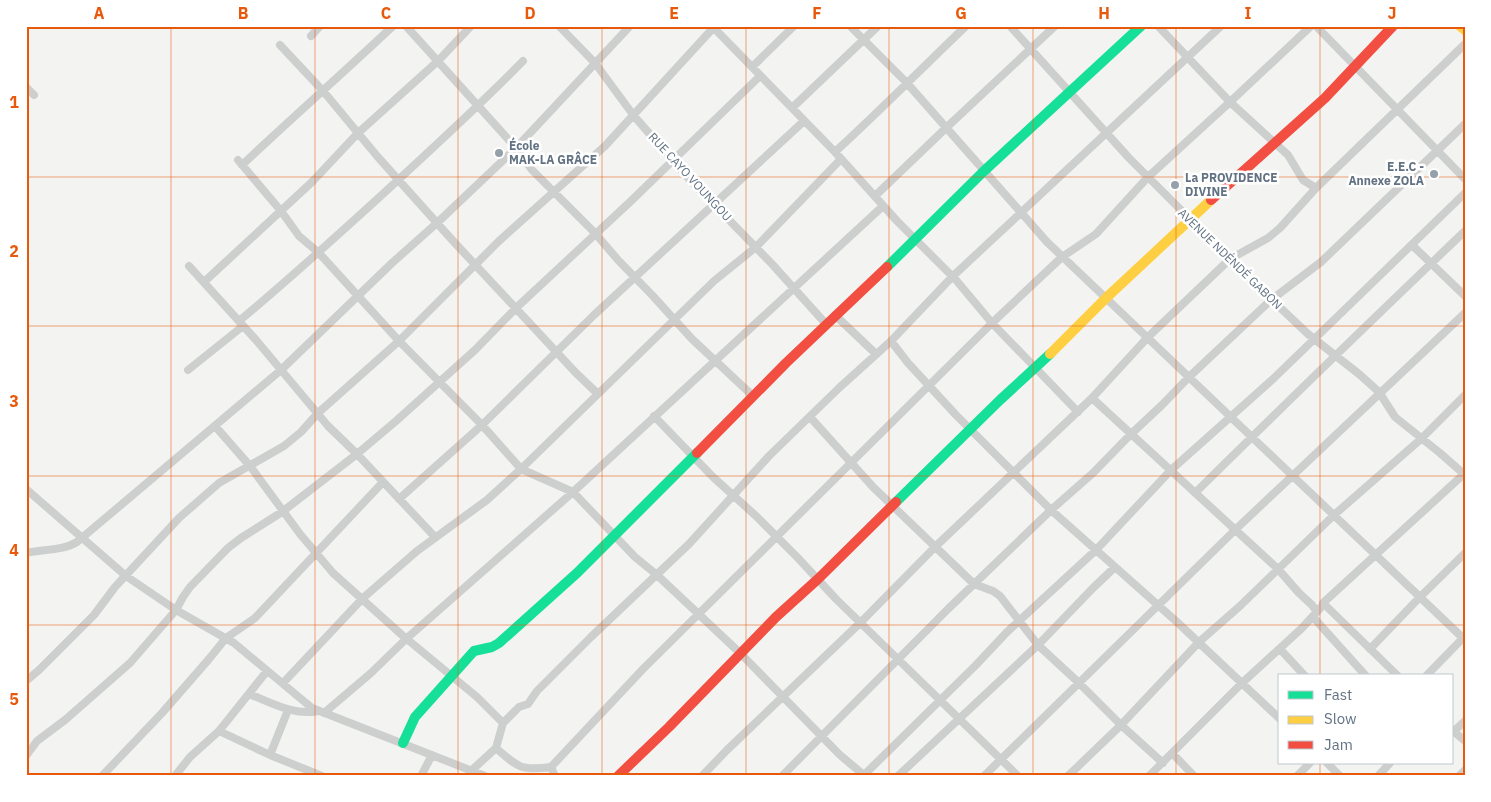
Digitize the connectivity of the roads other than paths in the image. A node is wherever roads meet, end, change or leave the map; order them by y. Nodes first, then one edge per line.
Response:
1 (320, 26) edge
2 (393, 26) edge
3 (406, 26) edge
4 (471, 26) edge
5 (559, 26) edge
6 (630, 26) edge
7 (794, 26) edge
8 (850, 26) edge
9 (878, 26) edge
10 (966, 26) edge
11 (1010, 26) edge
12 (1055, 26) edge
13 (1141, 26) edge
14 (1158, 26) edge
15 (1221, 26) edge
16 (1310, 26) edge
17 (1316, 26) edge
18 (1393, 26) edge
19 (1460, 26) edge
20 (714, 27) edge
21 (1465, 30) edge
22 (311, 36) dead end
23 (864, 40) junction
24 (1465, 44) edge
25 (280, 45) dead end
26 (1032, 50) junction
27 (1188, 57) junction
28 (523, 60) dead end
29 (438, 62) junction
30 (595, 64) junction
31 (752, 67) junction
32 (1355, 68) junction
33 (760, 76) junction
34 (906, 82) junction
35 (26, 87) edge
36 (324, 92) junction
37 (1068, 92) junction
38 (34, 95) dead end
39 (1230, 102) junction
40 (478, 106) junction
41 (792, 108) junction
42 (1398, 110) junction
43 (634, 116) junction
44 (804, 121) junction
45 (1465, 124) edge
46 (946, 126) junction
47 (1106, 132) junction
48 (358, 133) junction
49 (1275, 143) junction
50 (516, 148) junction
51 (1436, 151) junction
52 (835, 152) junction
53 (841, 159) junction
54 (673, 160) junction
55 (984, 171) junction
56 (1148, 177) junction
57 (399, 179) junction
58 (1465, 179) edge
59 (1316, 188) junction
60 (554, 191) junction
61 (1465, 193) edge
62 (875, 196) junction
63 (714, 203) junction
64 (883, 206) junction
65 (281, 211) junction
66 (1021, 214) junction
67 (1190, 219) junction
68 (437, 223) junction
69 (1465, 231) edge
70 (596, 234) junction
71 (915, 240) junction
72 (1412, 245) junction
73 (756, 247) junction
74 (319, 253) junction
75 (1062, 257) junction
76 (1230, 259) junction
77 (1431, 263) junction
78 (475, 264) junction
79 (189, 266) dead end
80 (635, 276) junction
81 (952, 276) junction
82 (204, 282) junction
83 (793, 288) junction
84 (358, 295) junction
85 (1465, 296) edge
86 (1106, 298) junction
87 (1271, 300) junction
88 (516, 308) junction
89 (1465, 313) edge
90 (835, 315) junction
91 (675, 320) junction
92 (992, 323) junction
93 (241, 324) junction
94 (826, 324) junction
95 (1148, 337) junction
96 (1314, 339) junction
97 (399, 341) junction
98 (891, 341) junction
99 (557, 352) junction
100 (876, 354) junction
101 (1335, 356) junction
102 (714, 360) junction
103 (1036, 369) junction
104 (188, 370) dead end
105 (281, 370) junction
106 (1189, 377) junction
107 (439, 382) junction
108 (929, 386) junction
109 (1379, 392) junction
110 (598, 394) junction
111 (1465, 395) edge
112 (753, 396) junction
113 (1092, 398) junction
114 (1078, 412) junction
115 (318, 414) junction
116 (654, 416) junction
117 (810, 417) junction
118 (1232, 418) junction
119 (215, 426) junction
120 (482, 426) junction
121 (971, 429) junction
122 (1131, 434) junction
123 (1251, 436) junction
124 (1421, 439) junction
125 (357, 454) junction
126 (693, 454) junction
127 (851, 463) junction
128 (250, 466) junction
129 (521, 469) junction
130 (1171, 470) junction
131 (1014, 472) junction
132 (1465, 474) edge
133 (1292, 475) junction
134 (383, 482) junction
135 (26, 489) edge
136 (573, 492) junction
137 (1195, 492) junction
138 (734, 496) junction
139 (399, 499) junction
140 (893, 505) junction
141 (1051, 510) junction
142 (282, 512) junction
143 (1334, 515) junction
144 (1235, 530) junction
145 (616, 535) junction
146 (435, 537) junction
147 (83, 538) junction
148 (777, 538) junction
149 (936, 546) junction
150 (1096, 550) junction
151 (26, 553) edge
152 (1465, 553) edge
153 (316, 554) junction
154 (1376, 556) junction
155 (1116, 567) junction
156 (1278, 569) junction
157 (657, 575) junction
158 (126, 576) junction
159 (818, 579) junction
160 (974, 584) junction
161 (1420, 597) junction
162 (363, 598) junction
163 (1323, 603) junction
164 (1157, 605) junction
165 (176, 610) junction
166 (698, 615) junction
167 (1315, 615) junction
168 (861, 622) junction
169 (1019, 622) junction
170 (226, 638) junction
171 (1464, 638) edge
172 (406, 639) junction
173 (1199, 642) junction
174 (1038, 645) junction
175 (1280, 649) junction
176 (1370, 649) junction
177 (740, 653) junction
178 (898, 659) junction
179 (267, 671) junction
180 (1303, 674) edge
181 (1364, 674) edge
182 (1396, 674) edge
183 (1428, 674) edge
184 (451, 675) junction
185 (26, 681) edge
186 (1078, 682) junction
187 (284, 683) junction
188 (1242, 683) junction
189 (249, 694) junction
190 (783, 697) junction
191 (940, 700) junction
192 (288, 710) junction
193 (321, 712) junction
194 (1278, 717) edge
195 (959, 719) junction
196 (1465, 721) edge
197 (503, 723) junction
198 (1121, 725) junction
199 (1454, 729) edge
200 (219, 731) junction
201 (1454, 731) edge
202 (820, 736) junction
203 (1465, 741) edge
204 (402, 743) junction
205 (496, 748) junction
206 (1172, 753) junction
207 (270, 755) junction
208 (432, 755) junction
209 (26, 756) edge
210 (1000, 759) junction
211 (1163, 763) junction
212 (1309, 764) edge
213 (1328, 764) edge
214 (1389, 764) edge
215 (551, 767) junction
216 (472, 770) junction
217 (1465, 770) edge
218 (864, 775) edge
219 (102, 776) edge
220 (175, 776) edge
221 (322, 776) edge
222 (421, 776) edge
223 (486, 776) edge
224 (556, 776) edge
225 (618, 776) edge
226 (702, 776) edge
227 (782, 776) edge
228 (898, 776) edge
229 (984, 776) edge
230 (1018, 776) edge
231 (1068, 776) edge
232 (1149, 776) edge
233 (1194, 776) edge
234 (1297, 776) edge
235 (1340, 776) edge
236 (1378, 776) edge
237 (1459, 776) edge

1 - 22 street
2 - 36 street
3 - 29 street
4 - 29 street
5 - 30 street, RUE CAYO VOUNGOU
6 - 30 street
7 - 31 street
8 - 23 street
9 - 23 street
10 - 34 street
11 - 26 street, AVENUE NDÉNDÉ GABON
12 - 26 street
13 - 37 main road
14 - 27 street
15 - 27 street
16 - 39 street
17 - 32 street
18 - 32 main road
19 - 21 main road
20 - 31 street
20 - 43 street
23 - 34 street
23 - 41 street
24 - 42 street
25 - 36 street
26 - 37 street, AVENUE NDÉNDÉ GABON
26 - 46 street
27 - 39 street
27 - 47 street
28 - 40 street
29 - 40 street
29 - 48 street
30 - 43 street, RUE CAYO VOUNGOU
30 - 50 street
31 - 33 street
32 - 42 street
32 - 49 main road
33 - 41 street
33 - 54 street
34 - 46 street
34 - 52 street
35 - 38 street
36 - 48 street
36 - 65 street
37 - 47 street, AVENUE NDÉNDÉ GABON
37 - 55 main road
39 - 49 street
39 - 56 street
40 - 50 street
40 - 57 street
41 - 44 street
42 - 51 street
42 - 59 street
43 - 54 street, RUE CAYO VOUNGOU
43 - 60 street
44 - 52 street
44 - 63 street
45 - 51 street
46 - 55 street
46 - 62 street
47 - 56 street, AVENUE NDÉNDÉ GABON
47 - 66 street
48 - 57 street
48 - 65 street
49 - 59 street
49 - 67 main road
50 - 60 street
50 - 68 street
51 - 58 street
51 - 87 street
52 - 53 street
53 - 62 street
53 - 73 street
54 - 63 street, RUE CAYO VOUNGOU
54 - 70 street
55 - 66 street
55 - 71 main road
56 - 67 street, AVENUE NDÉNDÉ GABON
56 - 75 street
57 - 68 street
57 - 74 street
59 - 76 street
60 - 70 street
60 - 78 street
61 - 72 street
62 - 64 street
63 - 73 street, RUE CAYO VOUNGOU
63 - 80 street
64 - 71 street
64 - 83 street
65 - 74 street
65 - 82 street
66 - 75 street
66 - 81 street
67 - 76 street, AVENUE NDÉNDÉ GABON
67 - 86 main road
68 - 78 street
68 - 84 street
69 - 77 street
70 - 80 street
70 - 88 street
71 - 81 street
71 - 90 main road
72 - 77 street
72 - 96 street
73 - 83 street, RUE CAYO VOUNGOU
73 - 91 street
74 - 84 street
74 - 93 street
75 - 86 street
75 - 92 street
76 - 87 street, AVENUE NDÉNDÉ GABON
76 - 95 street
77 - 85 street
77 - 101 street
78 - 88 street
78 - 97 street
79 - 82 street
80 - 91 street
80 - 99 street
81 - 92 street
81 - 98 street
82 - 93 street
83 - 94 street, RUE CAYO VOUNGOU
83 - 102 street
84 - 97 street
84 - 105 street
86 - 95 street
86 - 103 main road
87 - 96 street, AVENUE NDÉNDÉ GABON
87 - 106 street
88 - 99 street
88 - 107 street
89 - 109 street
90 - 94 main road
90 - 100 street
91 - 102 street
91 - 110 street
92 - 103 street
92 - 108 street
93 - 104 street
93 - 105 street
94 - 112 main road
95 - 106 street
95 - 113 street
96 - 101 street, AVENUE NDÉNDÉ GABON
96 - 118 street
97 - 107 street
97 - 115 street
98 - 100 street
98 - 108 street
99 - 110 street
99 - 120 street
100 - 117 street
101 - 109 street, AVENUE NDÉNDÉ GABON
101 - 123 street
102 - 112 street
102 - 116 street
103 - 114 street
103 - 121 main road
105 - 115 street
105 - 119 street
106 - 118 street
106 - 122 street
107 - 120 street
107 - 125 street
108 - 121 street
108 - 127 street
109 - 124 street, AVENUE NDÉNDÉ GABON
109 - 133 street
110 - 129 street
111 - 124 street
112 - 126 main road
113 - 114 street
113 - 122 street
114 - 131 street
115 - 125 street
115 - 128 street
116 - 126 street
116 - 136 street
117 - 127 street
117 - 138 street
118 - 123 street
118 - 130 street
119 - 128 street
119 - 147 street
120 - 129 street
120 - 139 street
121 - 131 street
121 - 140 main road
122 - 130 street
122 - 141 street
123 - 133 street
123 - 137 street
124 - 132 street, AVENUE NDÉNDÉ GABON
124 - 143 street
125 - 134 street
125 - 142 street
126 - 138 street
126 - 145 main road
127 - 140 street
127 - 148 street
128 - 142 street
128 - 158 street
129 - 136 street
129 - 146 street
130 - 137 street
130 - 150 street
131 - 141 street
131 - 149 street
132 - 154 street
133 - 143 street
133 - 144 street
134 - 139 street
134 - 153 street
135 - 147 street
136 - 145 street
136 - 172 street
137 - 144 street
138 - 148 street
138 - 157 street
139 - 146 street
140 - 149 street
140 - 159 main road
141 - 150 street
141 - 160 street
142 - 153 street
142 - 165 street
143 - 154 street
143 - 156 street
144 - 156 street
144 - 164 street
145 - 157 street
145 - 184 main road
146 - 162 street
147 - 151 street
147 - 158 street
148 - 159 street
148 - 166 street
149 - 160 street
149 - 168 street
150 - 155 street
150 - 169 street
152 - 161 street
153 - 162 street
153 - 170 street
154 - 161 street
154 - 163 street
155 - 164 street
155 - 174 street
156 - 167 street
156 - 173 street
157 - 166 street
157 - 197 street
158 - 165 street
158 - 185 street
159 - 168 street
159 - 177 main road
160 - 169 street
160 - 178 street
161 - 171 street
161 - 176 street
162 - 172 street
162 - 187 street
163 - 167 street
163 - 176 street
164 - 173 street
164 - 186 street
165 - 170 street
165 - 209 street
166 - 177 street
166 - 215 street
167 - 175 street
167 - 181 street
168 - 178 street
168 - 190 street
169 - 174 street
169 - 191 street
170 - 179 street
170 - 219 street
171 - 183 street
172 - 184 street
172 - 193 street
173 - 188 street
173 - 198 street
174 - 186 street
174 - 195 street
175 - 180 street
175 - 188 street
176 - 182 street
177 - 190 street
177 - 225 main road
178 - 191 street
178 - 202 street
179 - 187 street
179 - 189 street
184 - 197 street
184 - 204 main road
186 - 198 street
186 - 210 street
187 - 193 street
188 - 194 street
188 - 206 street
189 - 192 street
189 - 200 street
190 - 202 street
190 - 226 street
191 - 195 street
191 - 218 street
192 - 193 street
192 - 207 street
193 - 204 street
195 - 210 street
195 - 228 street
196 - 199 street
197 - 205 street
198 - 211 street
198 - 231 street
200 - 207 street
200 - 220 street
201 - 203 street
202 - 218 street
202 - 227 street
204 - 208 street
205 - 215 street
205 - 216 street
206 - 211 street
206 - 233 street
207 - 221 street
208 - 216 street
208 - 222 street
210 - 229 street
210 - 230 street
211 - 232 street
212 - 234 street
213 - 235 street
214 - 236 street
215 - 224 street
216 - 223 street
217 - 237 street

